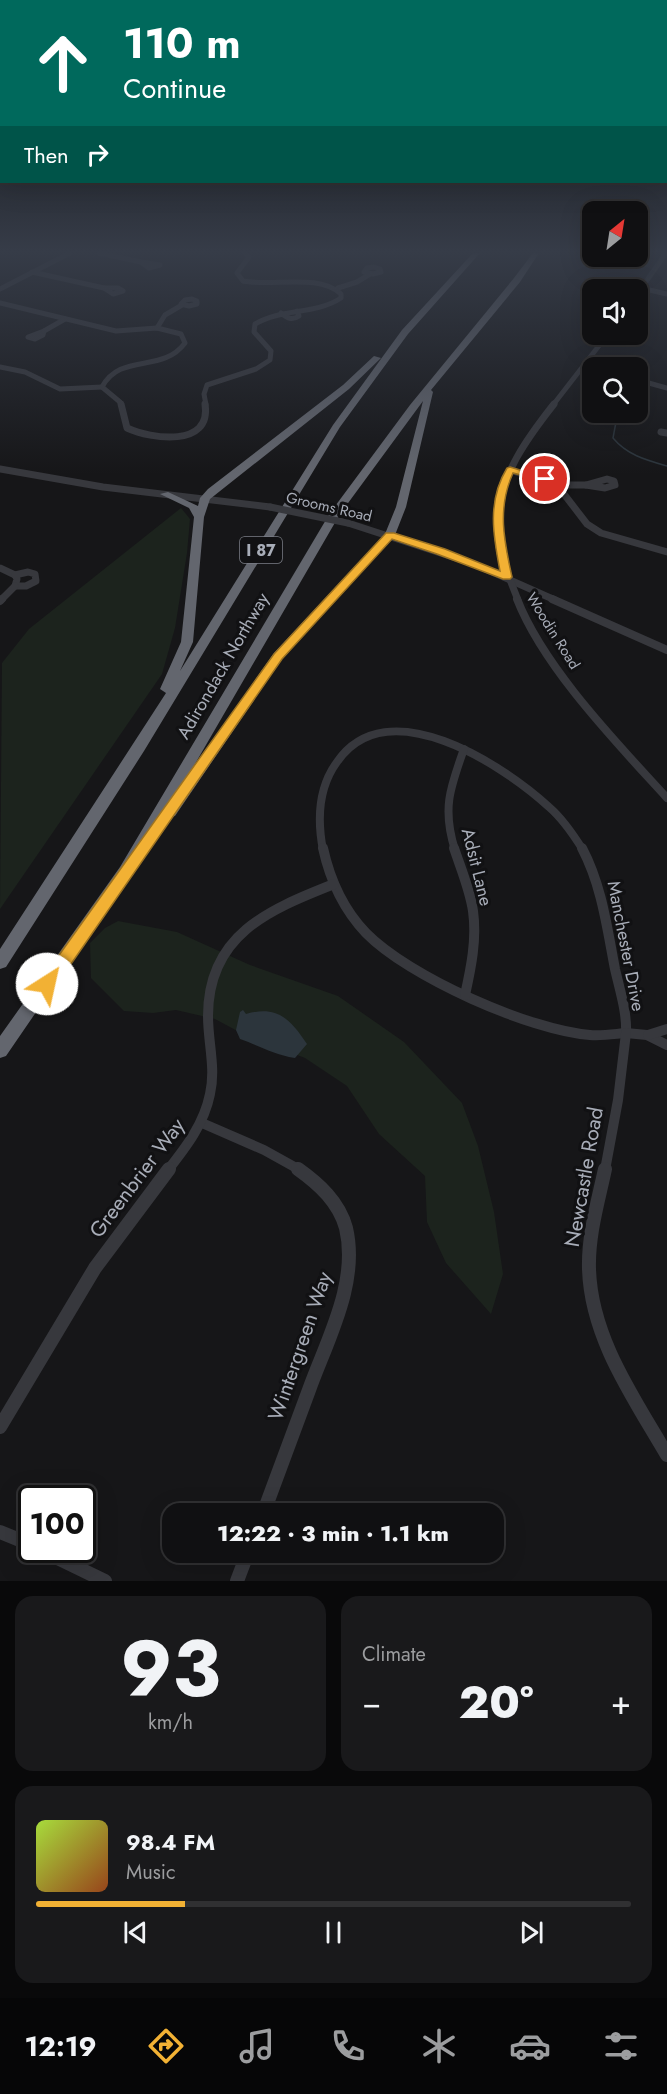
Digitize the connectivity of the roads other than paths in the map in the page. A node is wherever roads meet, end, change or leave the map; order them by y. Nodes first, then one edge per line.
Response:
1 (51, 327) edge
2 (98, 327) edge
3 (255, 327) edge
4 (410, 327) edge
5 (479, 327) edge
6 (158, 328) joint
7 (44, 331) dead end
8 (405, 332) junction
9 (0, 367) edge
10 (582, 369) edge
11 (648, 383) edge
12 (432, 384) junction
13 (102, 387) junction
14 (667, 388) edge
15 (0, 469) edge
16 (510, 470) junction
17 (586, 484) dead end
18 (557, 485) junction
19 (165, 494) junction
20 (205, 498) junction
21 (199, 517) junction
22 (390, 535) junction
23 (667, 552) edge
24 (501, 557) junction
25 (474, 564) junction
26 (0, 568) edge
27 (15, 575) junction
28 (507, 577) junction
29 (15, 586) junction
30 (538, 591) junction
31 (516, 599) junction
32 (0, 601) edge
33 (667, 650) edge
34 (139, 748) junction
35 (464, 749) junction
36 (667, 798) edge
37 (125, 871) junction
38 (334, 884) junction
39 (0, 962) edge
40 (465, 995) junction
41 (667, 1029) edge
42 (627, 1033) junction
43 (648, 1035) junction
44 (667, 1045) edge
45 (0, 1050) edge
46 (202, 1123) junction
47 (0, 1427) edge
48 (667, 1455) edge
49 (267, 1503) edge
50 (0, 1532) edge
51 (18, 1539) edge
52 (68, 1563) edge
53 (244, 1563) edge
54 (105, 1581) edge
55 (237, 1581) edge

1 - 7 street
2 - 6 street
3 - 13 street
4 - 8 highway, Adirondack Northway / I 87
5 - 12 highway, Adirondack Northway / I 87
6 - 13 street
8 - 20 highway
8 - 34 highway, Adirondack Northway / I 87
9 - 13 street
10 - 16 street, Woodin Road
11 - 14 street
12 - 22 highway
12 - 37 highway, Adirondack Northway / I 87
15 - 19 street, Grooms Road
16 - 18 street
16 - 24 street, Woodin Road
17 - 18 street
18 - 23 street
19 - 20 street, Grooms Road
19 - 21 highway
20 - 21 highway
20 - 22 street, Grooms Road, bridge
21 - 34 highway
22 - 25 street, Grooms Road
22 - 37 highway
24 - 25 street
24 - 28 street, Woodin Road
25 - 28 street, Grooms Road
26 - 27 street
27 - 29 street
27 - 29 street
28 - 30 street, Grooms Road
28 - 31 street, Woodin Road
29 - 32 street
30 - 31 street
30 - 33 street, Grooms Road
31 - 36 street, Woodin Road
34 - 39 highway, Adirondack Northway / I 87
35 - 38 street, Manchester Drive
35 - 40 street, Adsit Lane
35 - 42 street, Manchester Drive
37 - 45 highway, Adirondack Northway / I 87
38 - 40 street, Manchester Drive
38 - 46 street, Greenbrier Way
40 - 42 street, Manchester Drive
41 - 43 street, Manchester Drive
42 - 43 street, Manchester Drive
42 - 48 street, Newcastle Road
43 - 44 street, Manchester Drive
46 - 47 street, Greenbrier Way
46 - 49 street, Wintergreen Way
50 - 51 street
52 - 54 street
53 - 55 street

